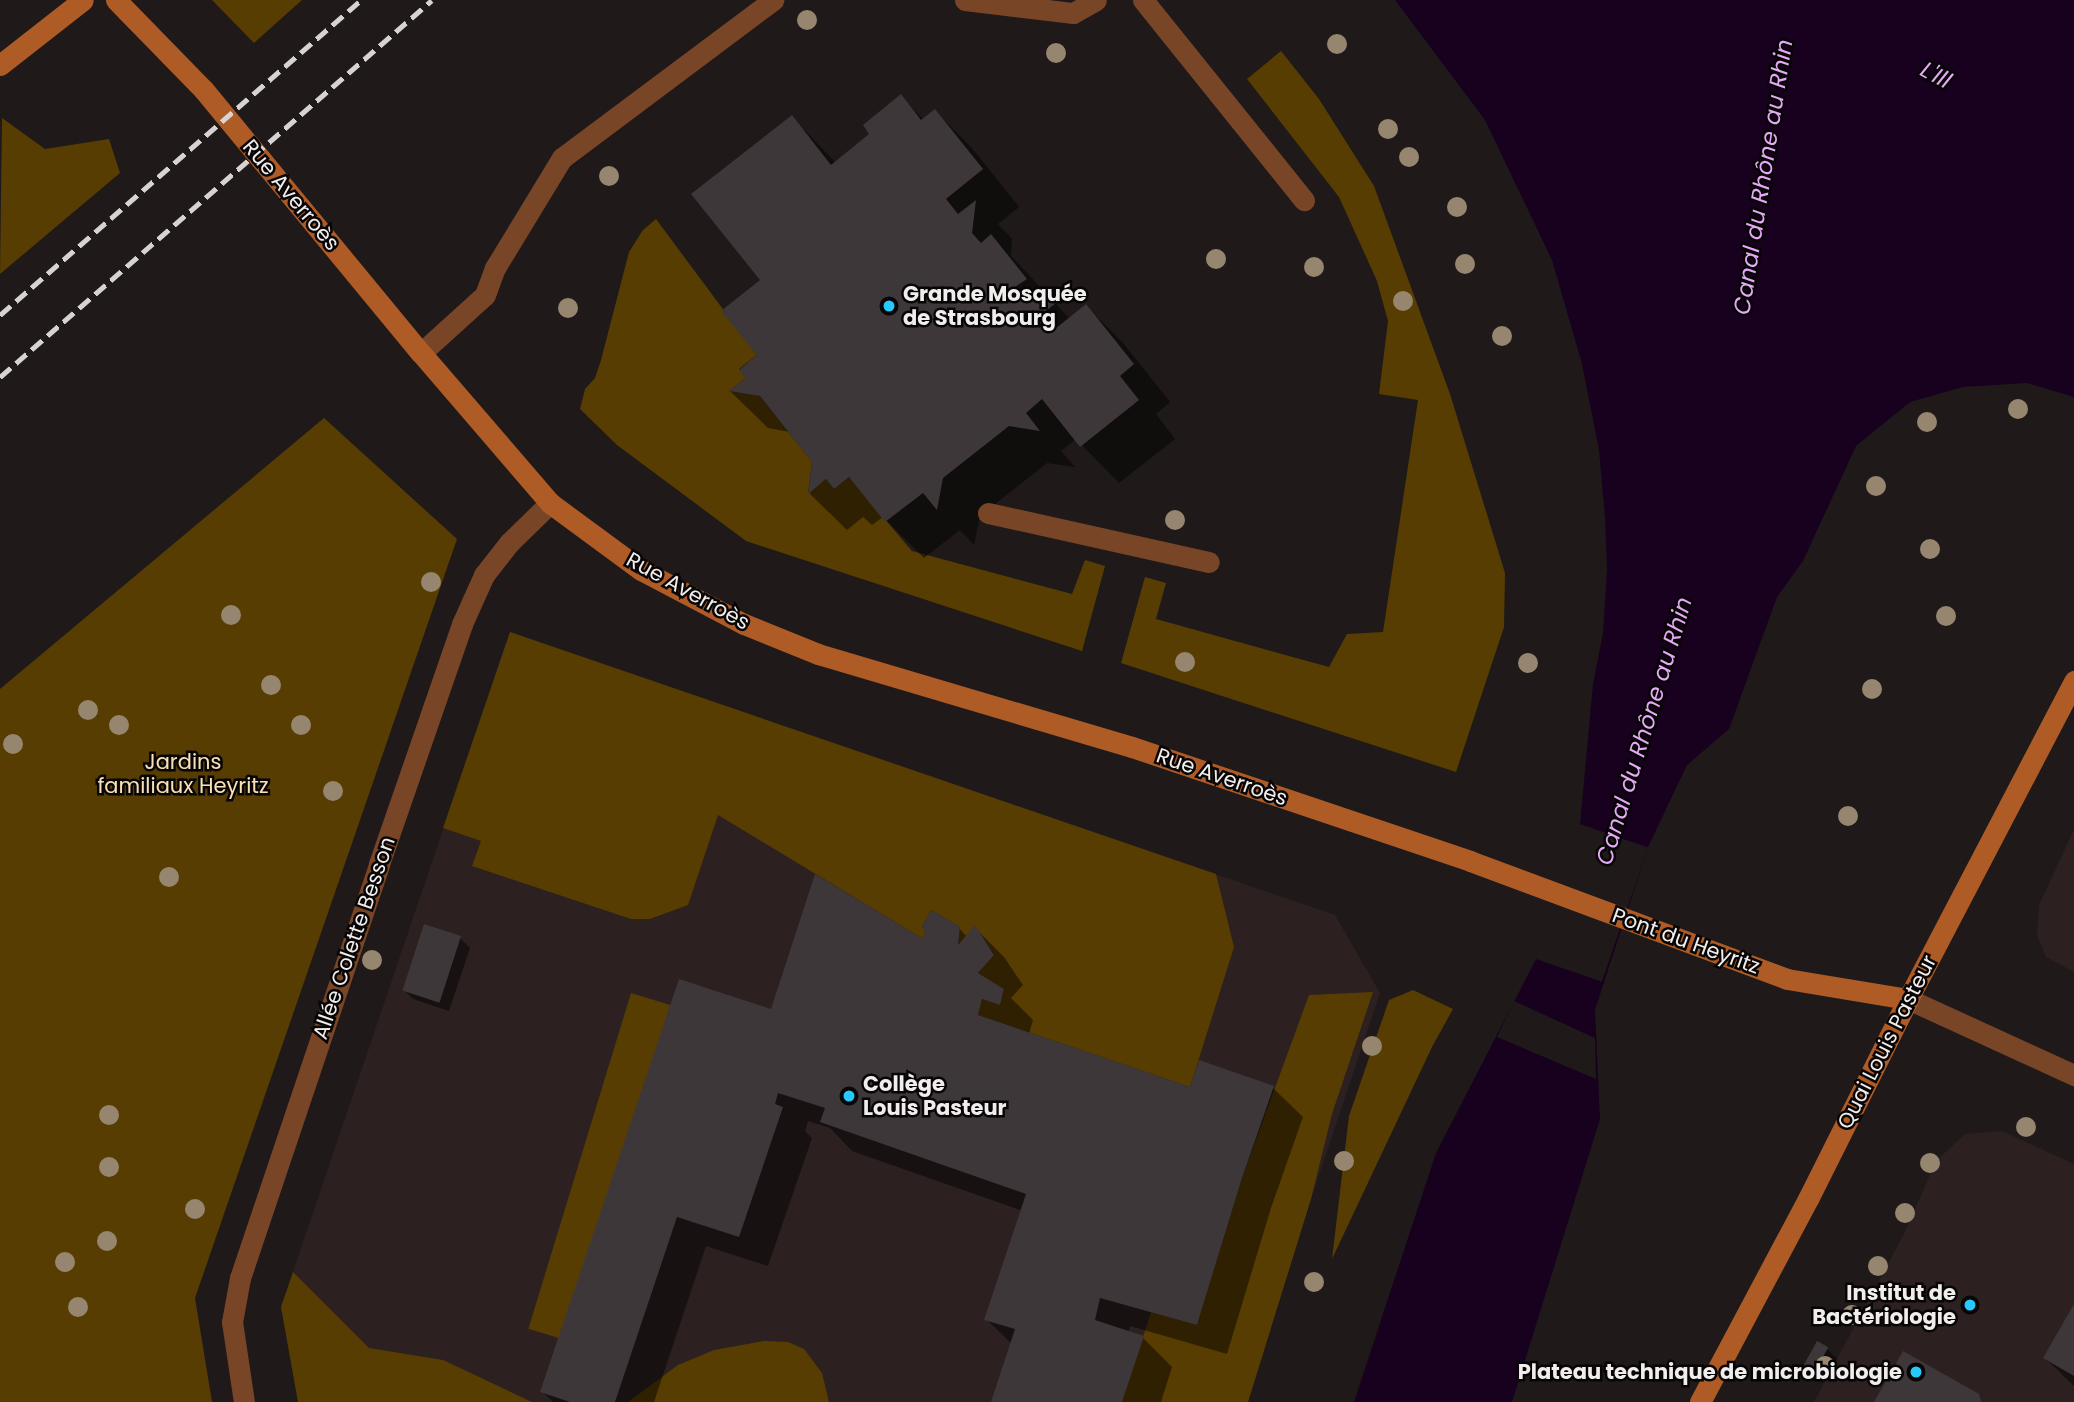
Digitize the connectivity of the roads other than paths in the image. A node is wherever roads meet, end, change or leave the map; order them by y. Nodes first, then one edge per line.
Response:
1 (83, 0) edge
2 (117, 0) edge
3 (773, 0) edge
4 (965, 0) edge
5 (1096, 0) edge
6 (1143, 0) edge
7 (0, 65) edge
8 (1304, 200) dead end
9 (421, 353) junction
10 (550, 503) junction
11 (988, 513) dead end
12 (1209, 562) dead end
13 (2074, 681) edge
14 (1470, 861) joint
15 (1908, 999) junction
16 (2074, 1075) edge
17 (244, 1402) edge
18 (1700, 1402) edge

1 - 7 main road
2 - 9 main road, Rue Averroès
3 - 9 street
4 - 5 street
6 - 8 street
9 - 10 main road, Rue Averroès
10 - 14 main road, Rue Averroès
10 - 17 street, Allée Colette Besson
11 - 12 street
13 - 15 main road, Quai Louis Pasteur
14 - 15 main road, Pont du Heyritz
15 - 16 street
15 - 18 main road, Quai Louis Pasteur

